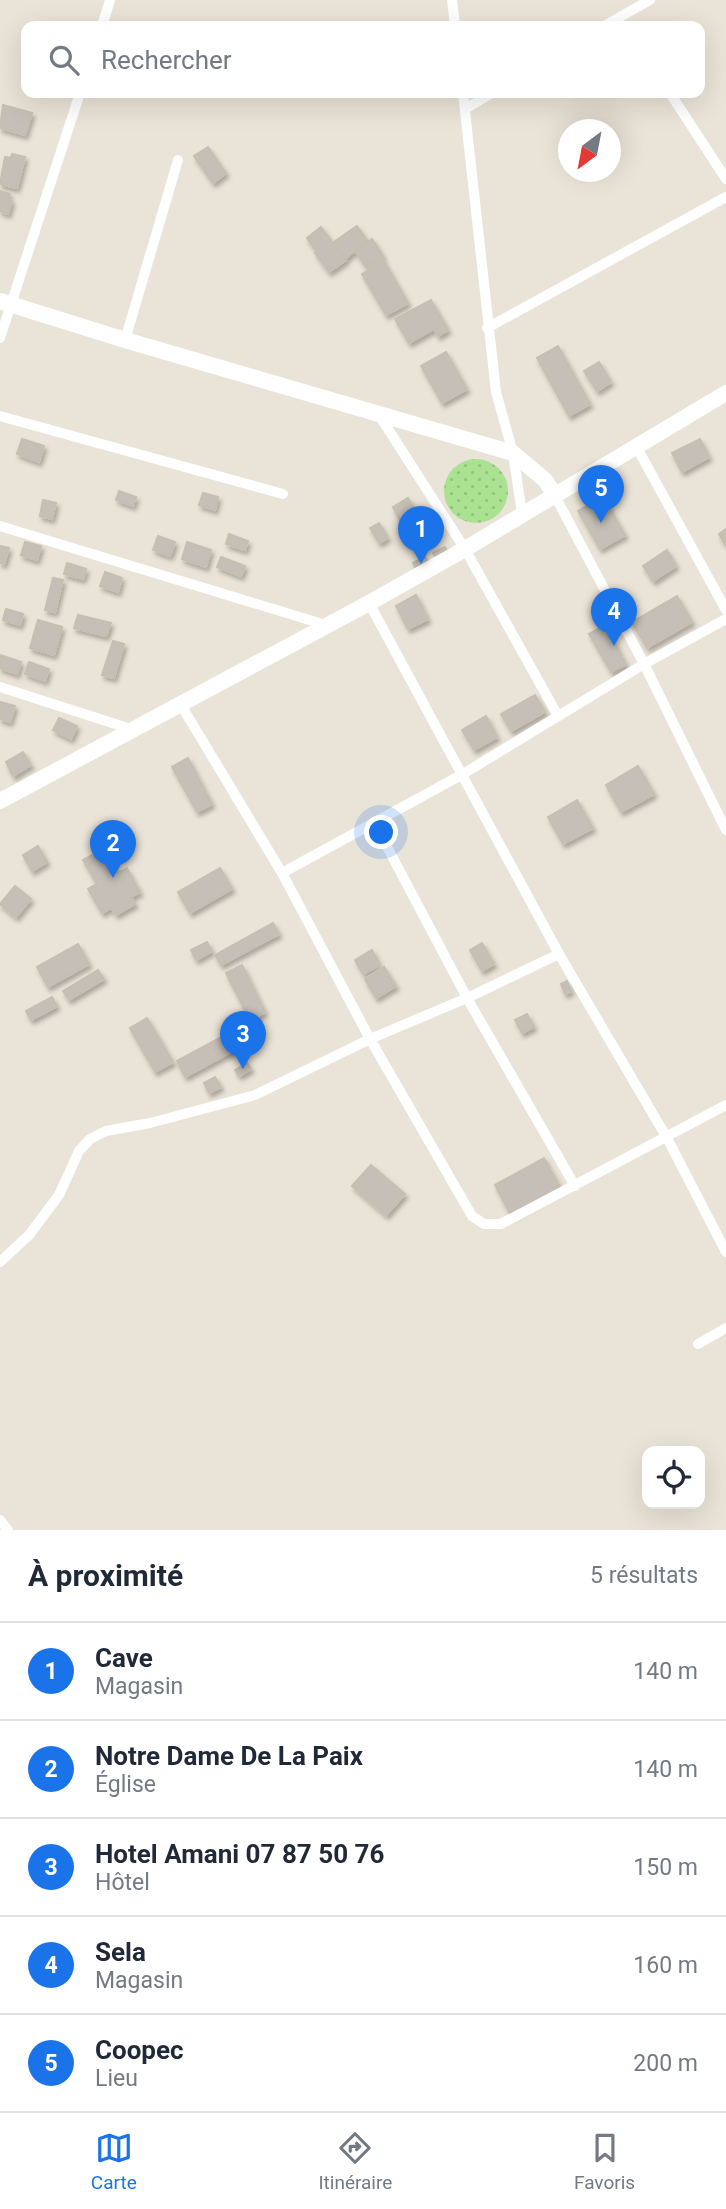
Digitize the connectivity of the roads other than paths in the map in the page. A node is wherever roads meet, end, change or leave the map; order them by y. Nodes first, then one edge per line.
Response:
1 (110, 0) edge
2 (452, 0) edge
3 (650, 0) edge
4 (104, 21) edge
5 (454, 21) edge
6 (624, 21) edge
7 (78, 98) edge
8 (464, 98) edge
9 (484, 98) edge
10 (673, 98) edge
11 (465, 109) junction
12 (178, 160) dead end
13 (726, 179) edge
14 (726, 197) edge
15 (5, 302) edge
16 (487, 328) junction
17 (0, 338) edge
18 (125, 340) junction
19 (726, 393) edge
20 (379, 415) junction
21 (0, 416) edge
22 (636, 446) junction
23 (513, 453) junction
24 (283, 494) dead end
25 (554, 494) junction
26 (522, 514) junction
27 (0, 526) edge
28 (465, 549) junction
29 (369, 603) junction
30 (726, 610) edge
31 (726, 619) edge
32 (326, 625) junction
33 (643, 664) junction
34 (0, 687) edge
35 (181, 705) junction
36 (558, 716) junction
37 (131, 729) junction
38 (463, 774) junction
39 (0, 800) edge
40 (375, 824) junction
41 (726, 830) edge
42 (282, 873) junction
43 (559, 954) junction
44 (467, 998) junction
45 (370, 1039) junction
46 (726, 1105) edge
47 (667, 1138) junction
48 (575, 1186) junction
49 (726, 1252) edge
50 (0, 1262) edge
51 (726, 1328) edge
52 (698, 1344) dead end
53 (0, 1520) edge
54 (8, 1530) edge

1 - 4 street
2 - 5 street
3 - 6 street
7 - 15 street
8 - 11 street
9 - 11 street
10 - 13 street
11 - 16 street
12 - 18 street
14 - 16 street
15 - 17 street
15 - 18 street
16 - 23 street
18 - 20 street
19 - 22 street
20 - 23 street
20 - 28 street
21 - 24 street
22 - 25 street
22 - 30 street
23 - 25 street
23 - 26 street
25 - 26 street
25 - 33 street
26 - 28 street
27 - 32 street
28 - 29 street
28 - 36 street
29 - 32 street
29 - 38 street
31 - 33 street
32 - 35 street
33 - 36 street
33 - 41 street
34 - 37 street
35 - 37 street
35 - 42 street
36 - 38 street
37 - 39 street
38 - 40 street
38 - 43 street
40 - 42 street
40 - 44 street
42 - 45 street
43 - 44 street
43 - 47 street
44 - 45 street
44 - 48 street
45 - 48 street
45 - 50 street
46 - 47 street
47 - 48 street
47 - 49 street
51 - 52 street
53 - 54 street

